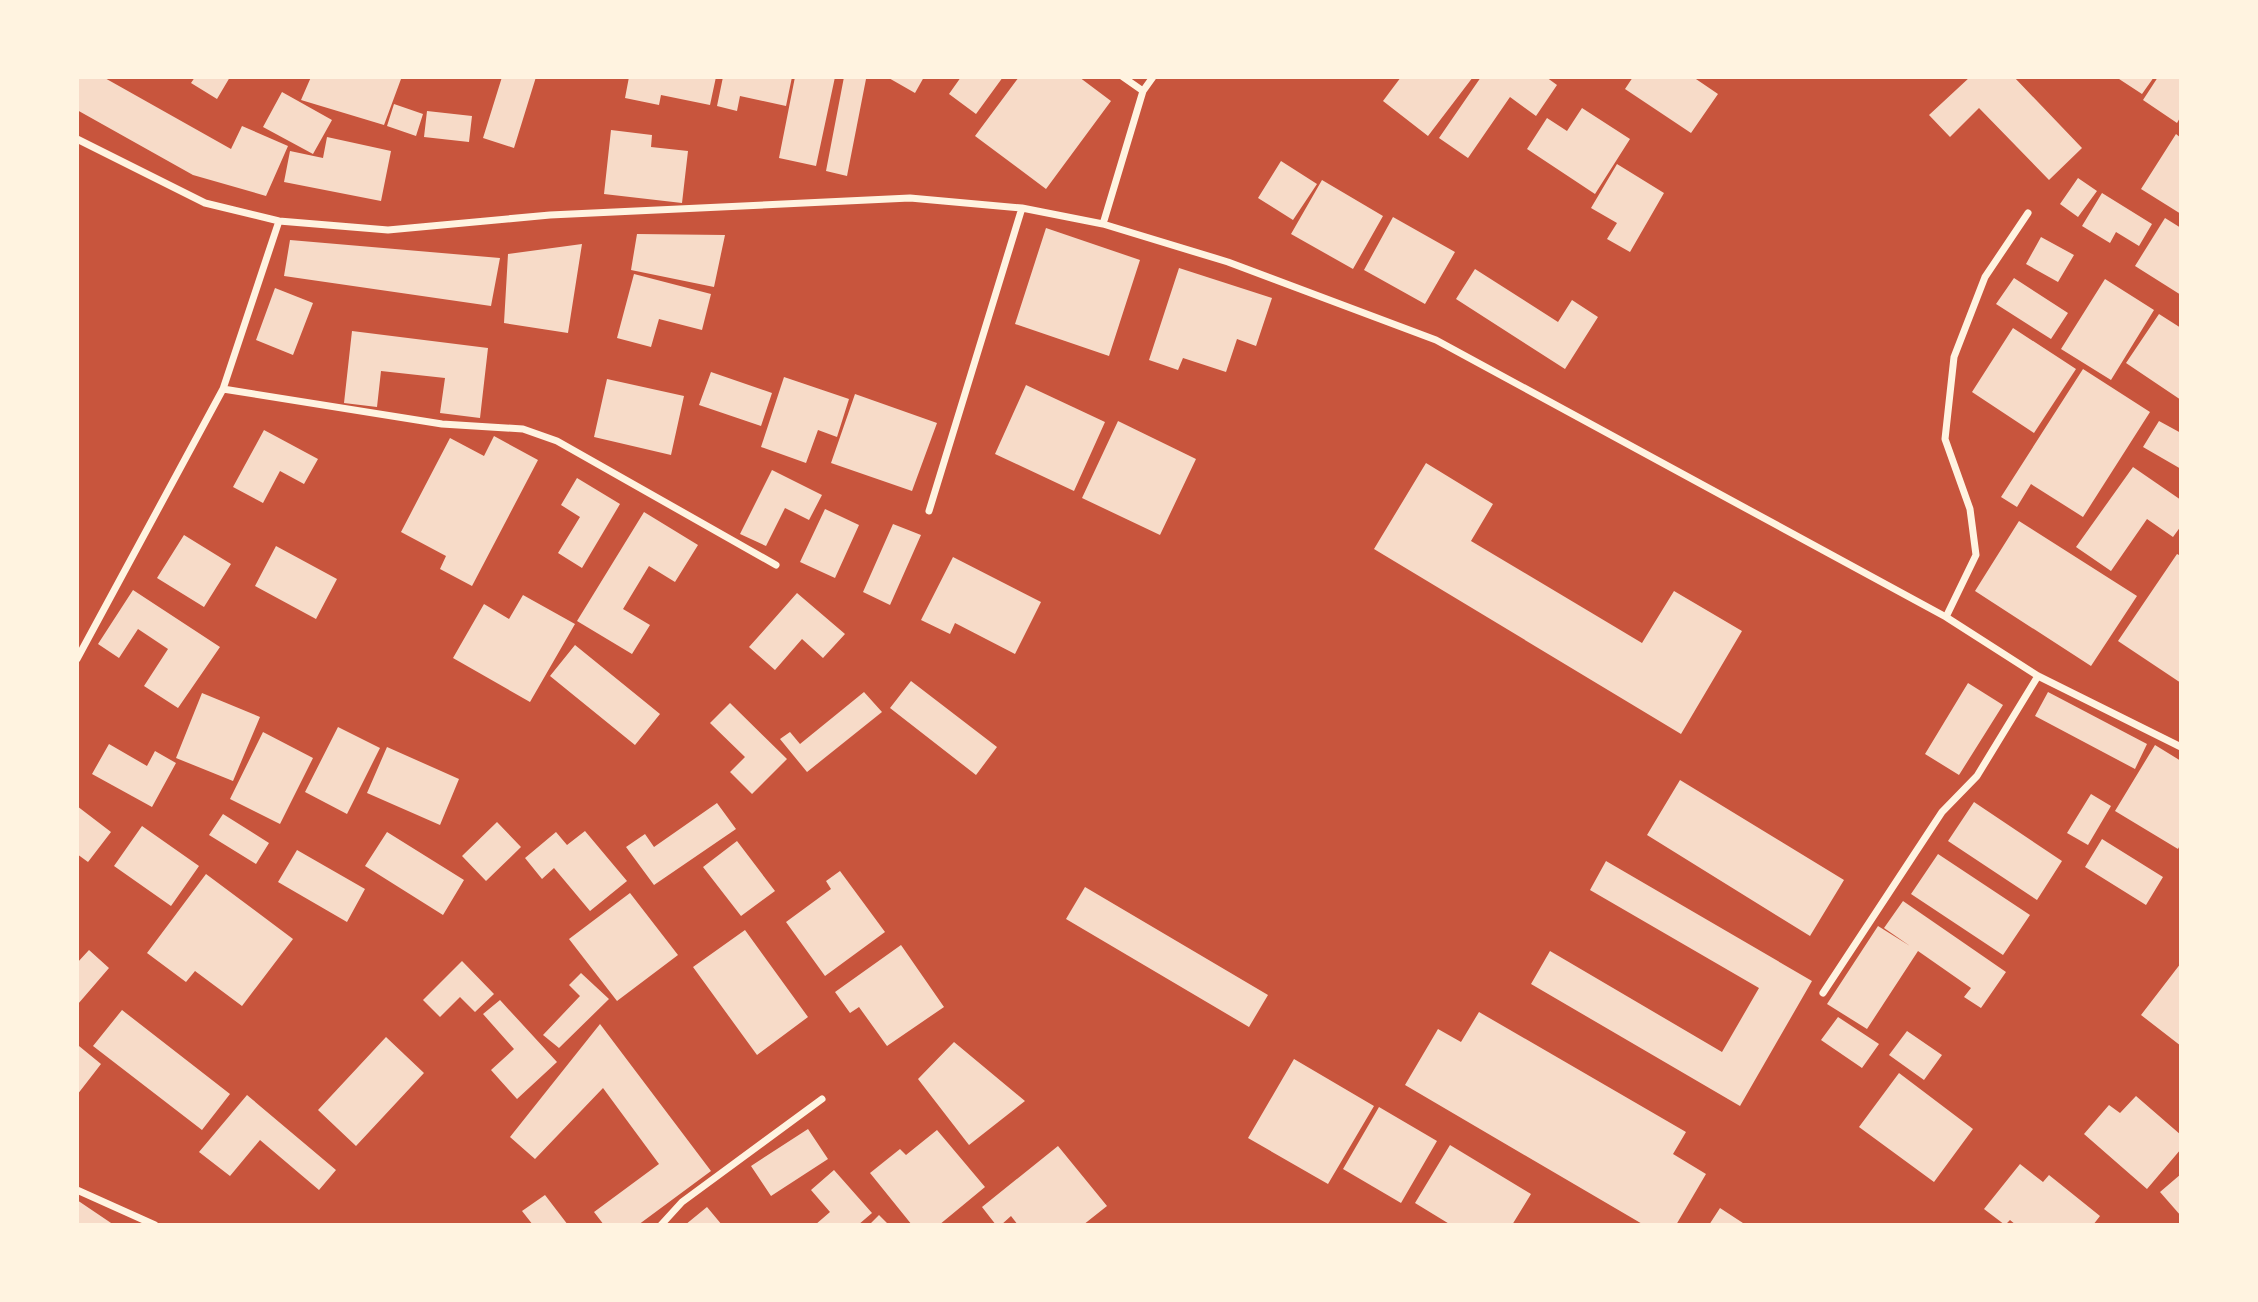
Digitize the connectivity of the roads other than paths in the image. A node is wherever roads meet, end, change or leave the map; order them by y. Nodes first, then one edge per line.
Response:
1 (1123, 77) edge
2 (1153, 77) edge
3 (1143, 92) junction
4 (77, 139) edge
5 (1022, 208) junction
6 (2028, 212) dead end
7 (279, 221) junction
8 (1103, 224) junction
9 (223, 389) junction
10 (929, 511) dead end
11 (776, 565) dead end
12 (1946, 617) junction
13 (77, 659) edge
14 (2038, 676) junction
15 (2181, 747) edge
16 (1823, 993) dead end
17 (822, 1099) dead end
18 (77, 1189) edge
19 (155, 1225) edge
20 (661, 1225) edge

1 - 3 street
2 - 3 street
3 - 8 street
4 - 7 street
5 - 7 street
5 - 8 street
5 - 10 street
6 - 12 street
7 - 9 street
8 - 12 street
9 - 11 street
9 - 13 street
12 - 14 street
14 - 15 street
14 - 16 street
17 - 20 street
18 - 19 street

